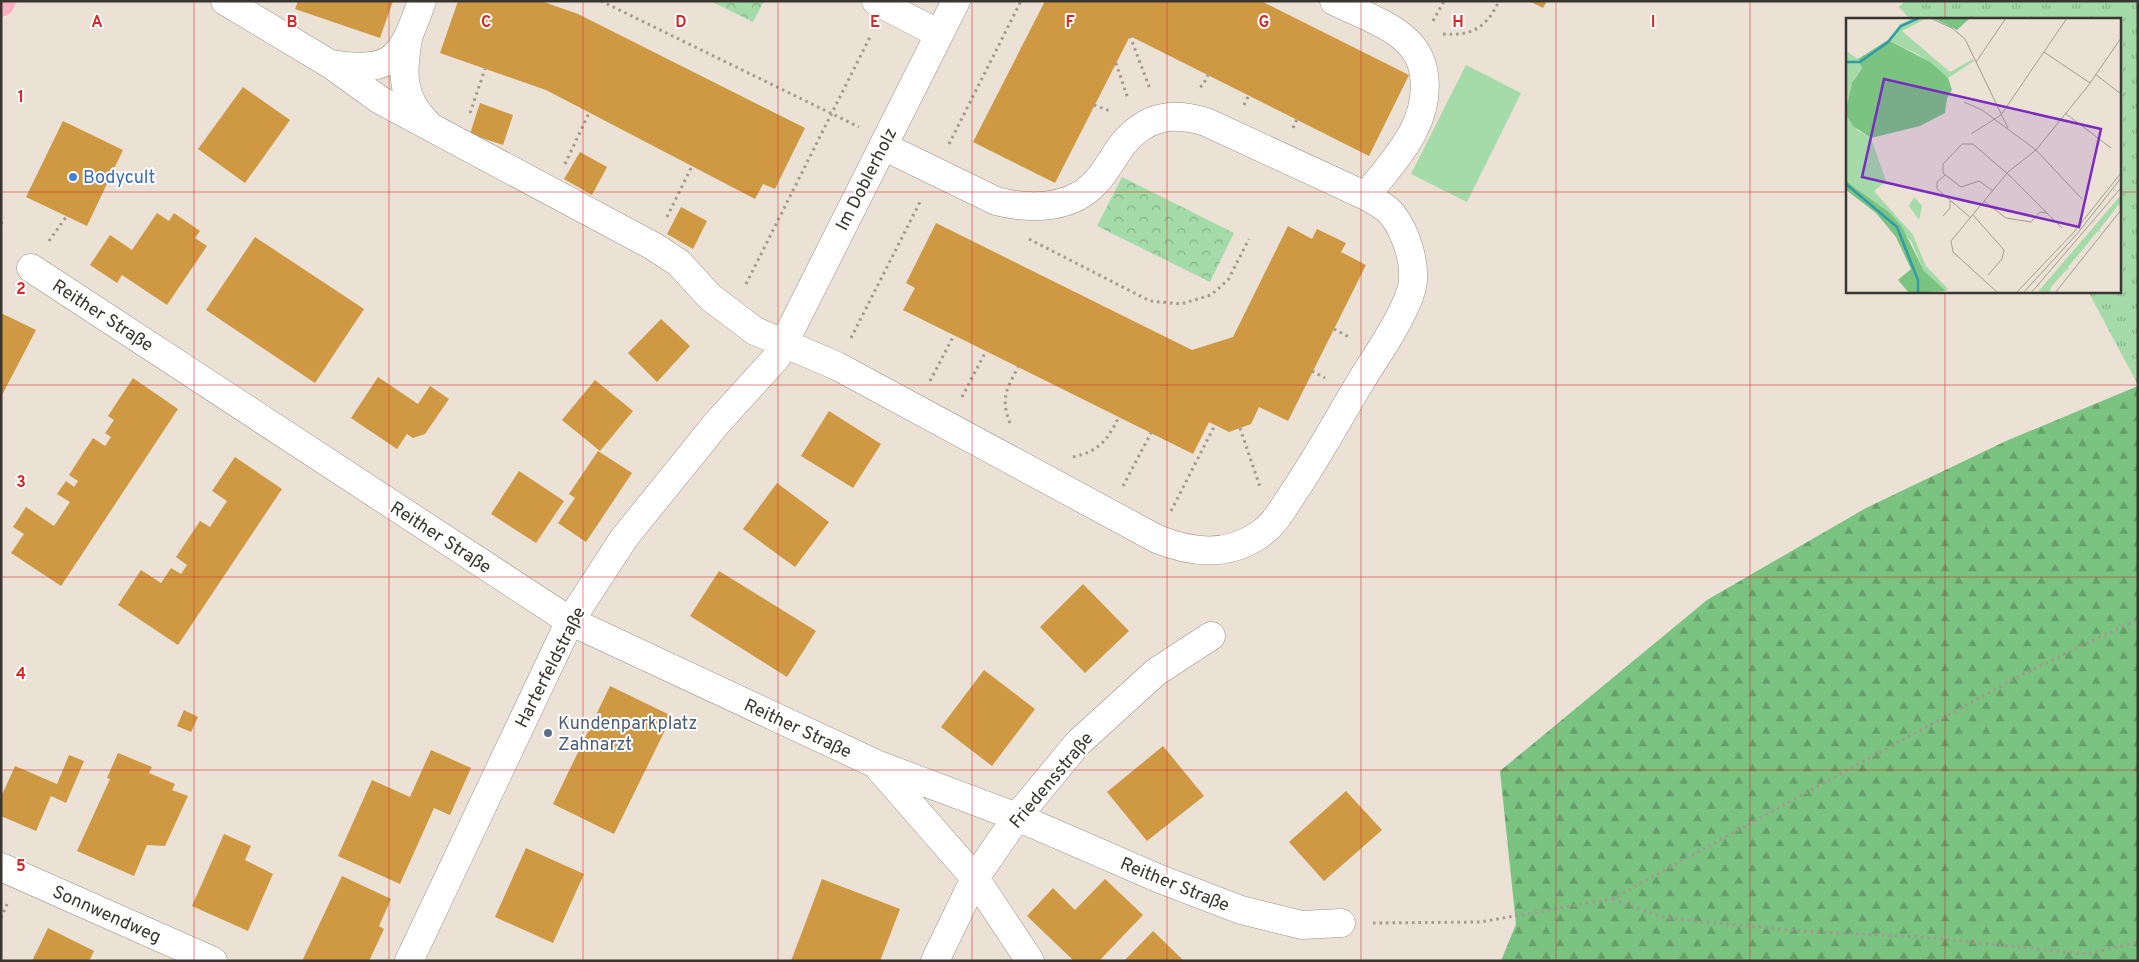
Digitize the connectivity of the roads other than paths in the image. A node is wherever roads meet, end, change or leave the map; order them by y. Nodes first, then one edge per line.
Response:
1 (224, 1) edge
2 (422, 1) edge
3 (956, 1) edge
4 (1334, 1) edge
5 (880, 4) edge
6 (939, 34) junction
7 (408, 39) junction
8 (330, 64) junction
9 (429, 126) junction
10 (884, 143) junction
11 (1366, 196) junction
12 (31, 268) dead end
13 (781, 351) junction
14 (570, 621) junction
15 (1211, 636) dead end
16 (876, 764) junction
17 (1017, 817) junction
18 (1, 867) edge
19 (975, 878) junction
20 (1341, 923) road end
21 (212, 961) edge
22 (410, 961) edge
23 (935, 961) edge
24 (1030, 961) edge

1 - 8 street
2 - 7 street
3 - 6 street, Im Doblerholz
4 - 11 street
5 - 6 street
6 - 10 street, Im Doblerholz
7 - 8 street
7 - 9 street
8 - 9 street
9 - 13 street
10 - 11 street
10 - 13 street, Im Doblerholz
11 - 13 street
12 - 14 street, Reither Straße
13 - 14 street, Harterfeldstraße
14 - 16 street, Reither Straße
14 - 22 street, Harterfeldstraße
15 - 17 street, Friedensstraße
16 - 17 street, Reither Straße
16 - 19 street, Reither Straße
17 - 19 street, Friedensstraße
17 - 20 street, Reither Straße
18 - 21 street, Sonnwendweg
19 - 23 street, Friedensstraße
19 - 24 street, Reither Straße

